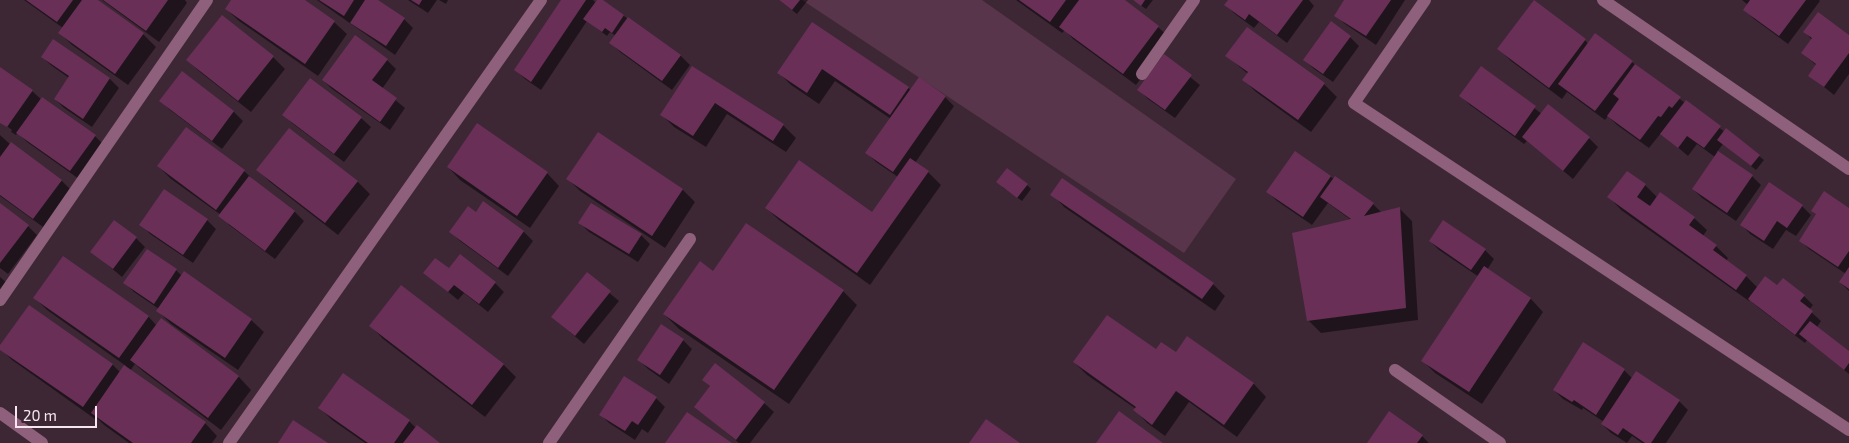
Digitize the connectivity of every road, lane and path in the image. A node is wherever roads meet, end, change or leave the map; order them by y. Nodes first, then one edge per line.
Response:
1 (208, 0) edge
2 (541, 0) edge
3 (1194, 0) edge
4 (1425, 0) edge
5 (1603, 0) edge
6 (1142, 74) dead end
7 (1849, 169) edge
8 (690, 239) dead end
9 (0, 300) edge
10 (1395, 370) dead end
11 (0, 414) edge
12 (1849, 430) edge
13 (42, 443) edge
14 (229, 443) edge
15 (549, 443) edge
16 (1500, 443) edge

1 - 9 street
2 - 14 street
3 - 6 street
4 - 12 street
5 - 7 street
8 - 15 street
10 - 16 street
11 - 13 street

